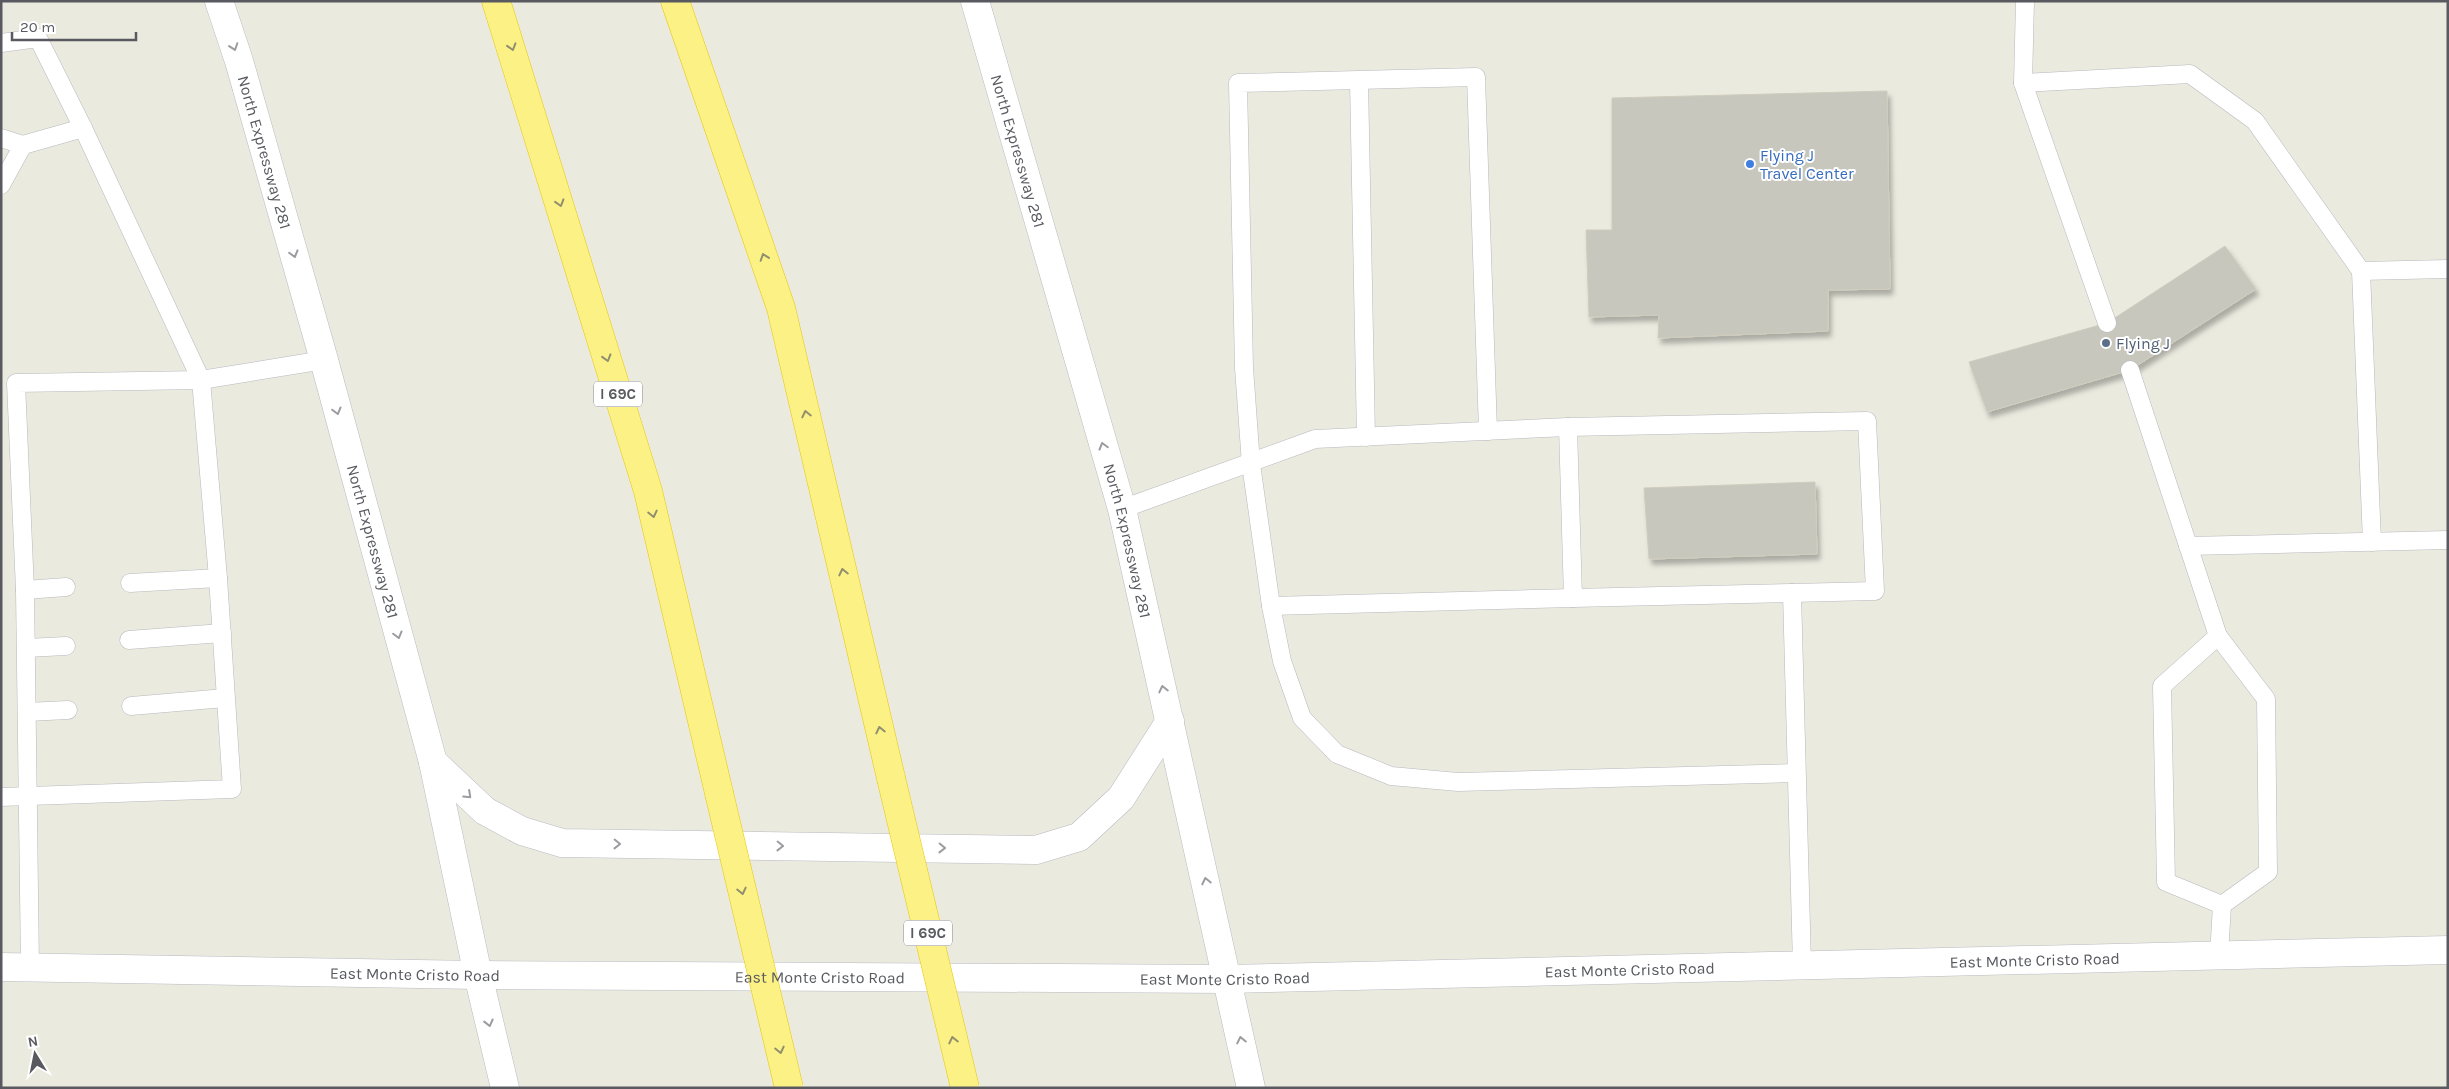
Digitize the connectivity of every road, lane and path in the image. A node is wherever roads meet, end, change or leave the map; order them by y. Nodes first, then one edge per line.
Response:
1 (219, 1) edge
2 (496, 1) edge
3 (675, 1) edge
4 (975, 1) edge
5 (2025, 1) edge
6 (1, 43) edge
7 (1359, 81) junction
8 (2024, 83) junction
9 (83, 128) junction
10 (1, 138) edge
11 (1, 144) edge
12 (23, 145) junction
13 (1, 152) edge
14 (1, 161) edge
15 (1, 172) edge
16 (1, 185) edge
17 (2448, 269) edge
18 (2361, 272) junction
19 (2107, 323) dead end
20 (324, 360) junction
21 (2130, 370) dead end
22 (201, 380) junction
23 (9, 384) edge
24 (1568, 427) junction
25 (1488, 431) junction
26 (1366, 437) junction
27 (1251, 464) junction
28 (1122, 510) junction
29 (2448, 540) edge
30 (2372, 542) junction
31 (2188, 546) junction
32 (218, 578) junction
33 (130, 583) dead end
34 (66, 587) dead end
35 (25, 590) junction
36 (1792, 593) junction
37 (1574, 598) junction
38 (1271, 606) junction
39 (222, 633) junction
40 (2218, 636) junction
41 (129, 640) dead end
42 (66, 646) dead end
43 (26, 648) junction
44 (225, 698) junction
45 (131, 706) dead end
46 (68, 710) dead end
47 (27, 712) junction
48 (1170, 721) junction
49 (432, 762) junction
50 (1796, 773) junction
51 (1, 797) edge
52 (28, 798) junction
53 (2222, 905) junction
54 (2448, 950) edge
55 (2219, 956) junction
56 (1802, 965) junction
57 (1, 967) edge
58 (30, 967) junction
59 (478, 975) junction
60 (1228, 979) junction
61 (505, 1088) edge
62 (789, 1088) edge
63 (965, 1088) edge
64 (1251, 1088) edge

1 -> 20 main road, North Expressway 281
2 -> 62 highway, I 69C, bridge
63 -> 3 highway, I 69C, bridge
28 -> 4 main road, North Expressway 281
5 - 8 lane
6 - 9 lane
7 - 25 lane
7 - 26 lane
7 - 27 lane
8 - 18 lane
8 - 19 lane
9 - 12 lane
9 - 22 lane
10 - 12 lane
11 - 12 lane
12 - 13 lane
12 - 14 lane
12 - 15 lane
12 - 16 lane
17 - 18 lane
18 - 30 lane
20 - 22 lane
20 -> 49 main road, North Expressway 281
21 - 31 lane
22 - 23 lane
22 - 32 lane
23 - 35 lane
24 - 25 lane
24 - 36 lane
24 - 37 lane
25 - 26 lane
26 - 27 lane
27 - 28 lane
27 - 38 lane
48 -> 28 main road, North Expressway 281
29 - 30 lane
30 - 31 lane
31 - 40 lane
32 - 33 lane
32 - 39 lane
34 - 35 lane
35 - 43 lane
36 - 37 lane
36 - 50 lane
37 - 38 lane
38 - 50 lane
39 - 41 lane
39 - 44 lane
40 - 53 lane
40 - 53 lane
42 - 43 lane
43 - 47 lane
44 - 45 lane
44 - 52 lane
46 - 47 lane
47 - 52 lane
49 -> 48 main road
60 -> 48 main road, North Expressway 281
49 - 59 main road, North Expressway 281
50 - 56 lane
51 - 52 lane
52 - 58 lane
53 - 55 lane
54 - 55 main road, East Monte Cristo Road
55 - 56 main road, East Monte Cristo Road
56 - 60 main road, East Monte Cristo Road
57 - 58 main road, East Monte Cristo Road
58 - 59 main road, East Monte Cristo Road
59 - 60 main road, East Monte Cristo Road
59 -> 61 main road, North Expressway 281
64 -> 60 main road, North Expressway 281

